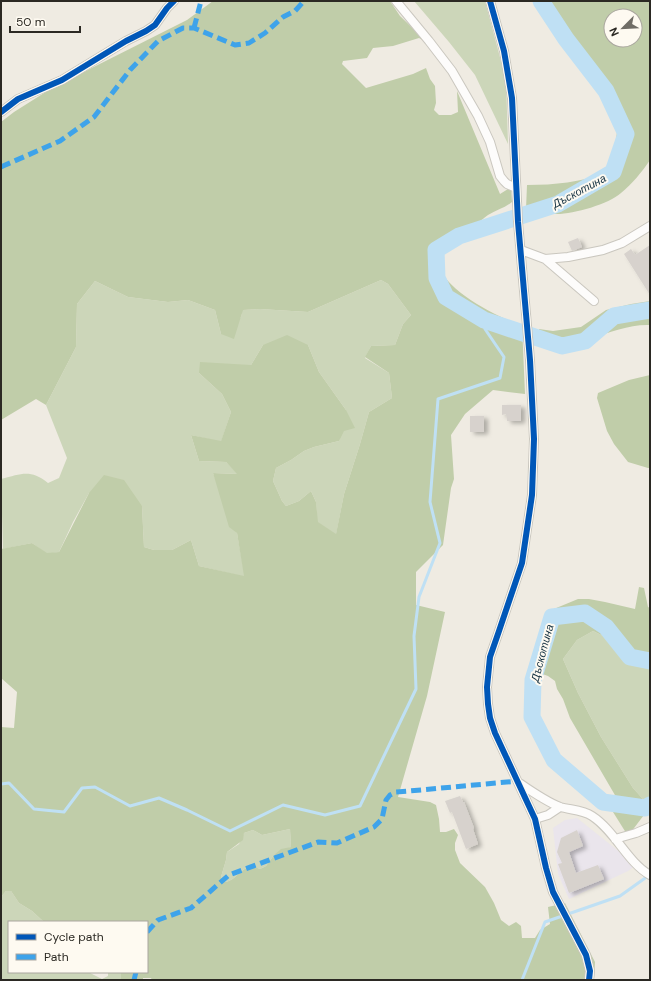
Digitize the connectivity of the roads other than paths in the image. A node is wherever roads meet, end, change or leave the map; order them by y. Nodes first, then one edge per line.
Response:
1 (174, 1) edge
2 (396, 1) edge
3 (490, 1) edge
4 (1, 112) edge
5 (516, 188) junction
6 (650, 226) edge
7 (521, 250) junction
8 (545, 259) junction
9 (594, 301) dead end
10 (518, 781) junction
11 (560, 807) junction
12 (535, 819) junction
13 (650, 827) edge
14 (615, 839) junction
15 (650, 875) edge
16 (589, 980) edge

1 - 4 street
2 - 5 street
3 - 5 street
5 - 7 street
6 - 8 street
7 - 8 street
7 - 10 street
8 - 9 street
10 - 11 street
10 - 12 street
11 - 12 street
11 - 14 street
12 - 16 street
13 - 14 street
14 - 15 street

